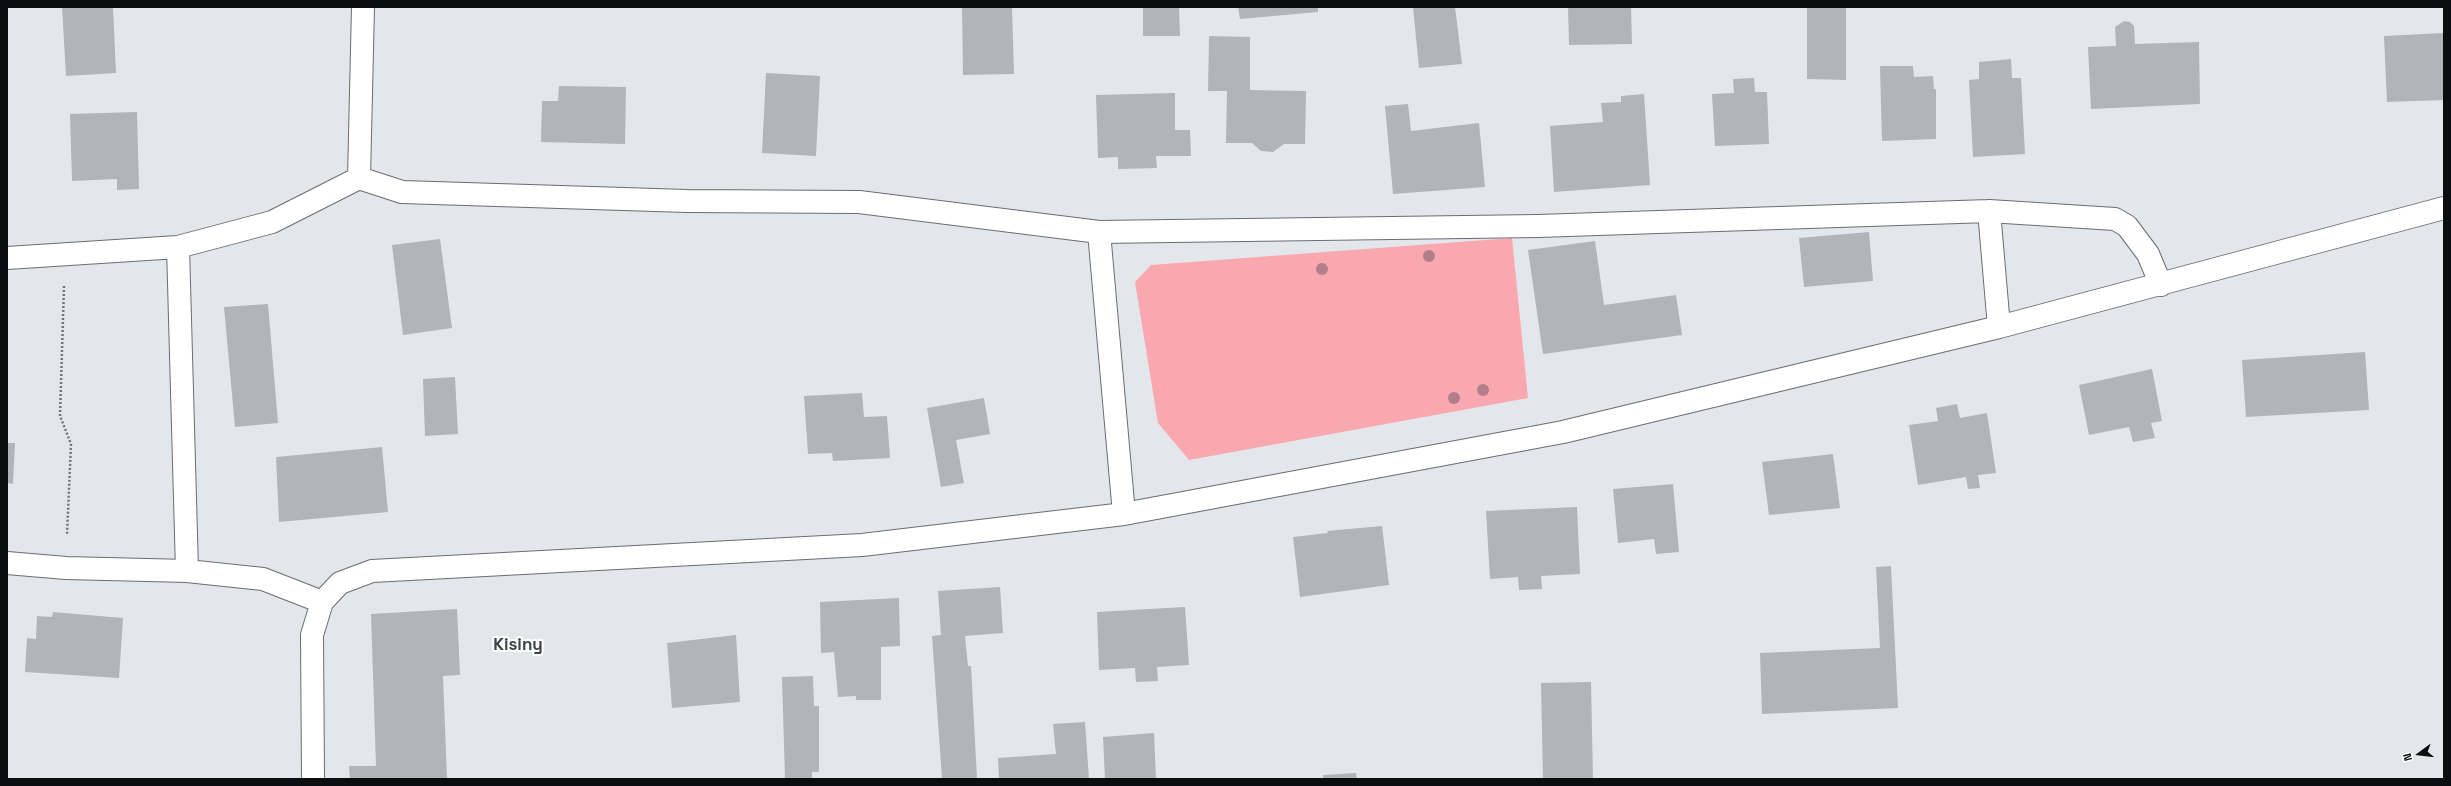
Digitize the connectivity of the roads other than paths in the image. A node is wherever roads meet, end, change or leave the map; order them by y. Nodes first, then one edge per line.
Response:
1 (363, 7) edge
2 (359, 178) junction
3 (2444, 208) edge
4 (1989, 211) junction
5 (1099, 232) junction
6 (178, 247) junction
7 (7, 258) edge
8 (2161, 285) junction
9 (1999, 327) junction
10 (1124, 514) junction
11 (7, 563) edge
12 (187, 571) junction
13 (322, 602) junction
14 (312, 779) edge

1 - 2 street
2 - 5 street
2 - 6 street
3 - 8 street
4 - 5 street
4 - 8 street
4 - 9 street
5 - 10 street
6 - 7 street
6 - 12 street
8 - 9 street
9 - 10 street
10 - 13 street
11 - 12 street
12 - 13 street
13 - 14 street

